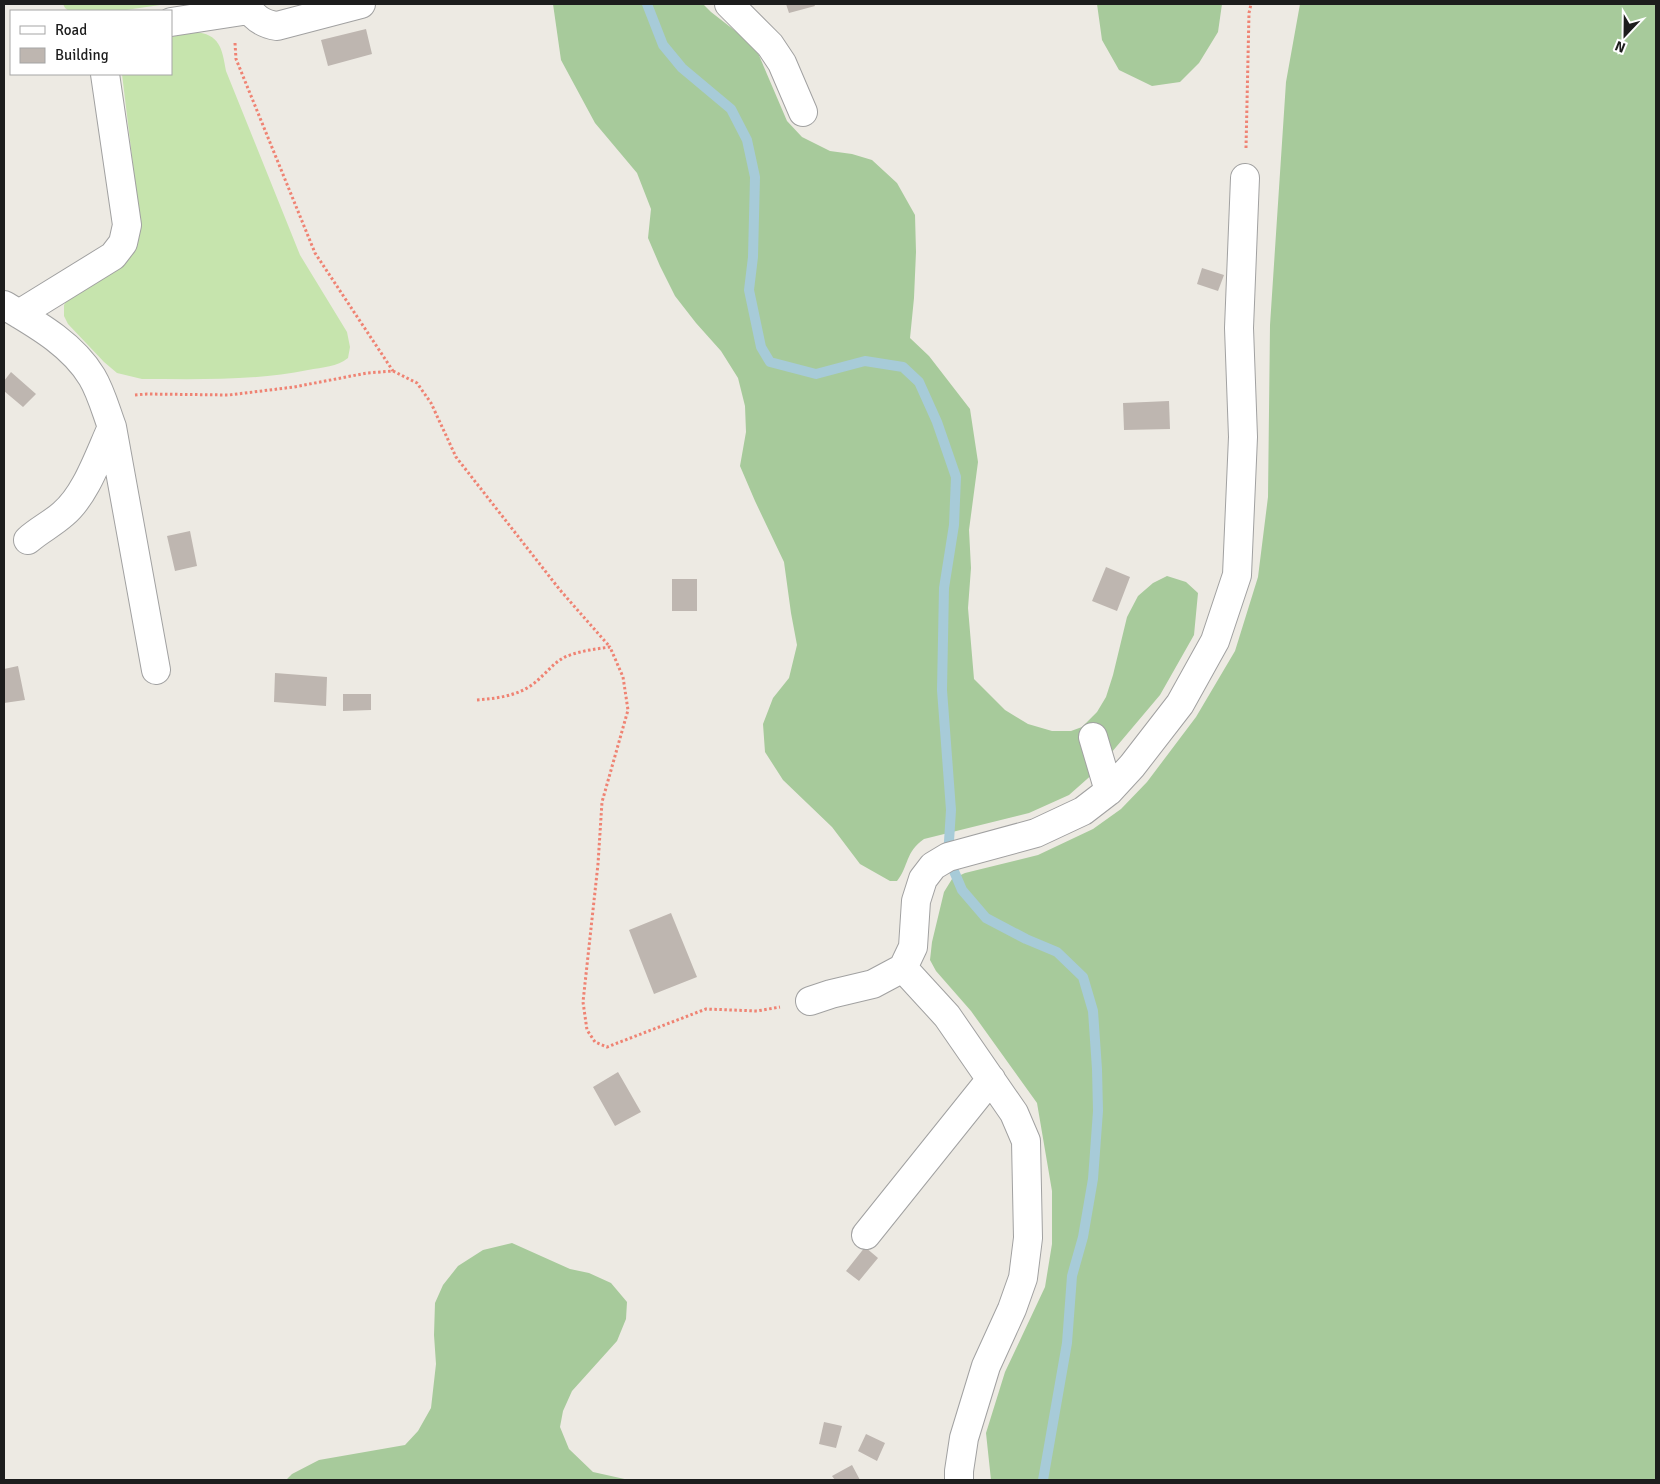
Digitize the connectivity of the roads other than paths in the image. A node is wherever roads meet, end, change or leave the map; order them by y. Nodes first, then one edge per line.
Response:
1 (361, 4) edge
2 (729, 4) edge
3 (247, 7) edge
4 (172, 22) edge
5 (105, 75) edge
6 (804, 112) dead end
7 (1245, 178) road end
8 (12, 309) edge
9 (112, 427) junction
10 (28, 540) dead end
11 (156, 670) dead end
12 (1093, 737) dead end
13 (1109, 791) junction
14 (903, 968) junction
15 (810, 1001) road end
16 (991, 1078) junction
17 (866, 1235) dead end
18 (959, 1480) edge

1 - 3 lane
2 - 6 lane
3 - 4 lane
5 - 8 lane
7 - 13 lane
8 - 9 lane
9 - 10 lane
9 - 11 lane
12 - 13 lane
13 - 14 lane
14 - 15 lane
14 - 16 lane
16 - 17 lane
16 - 18 lane

